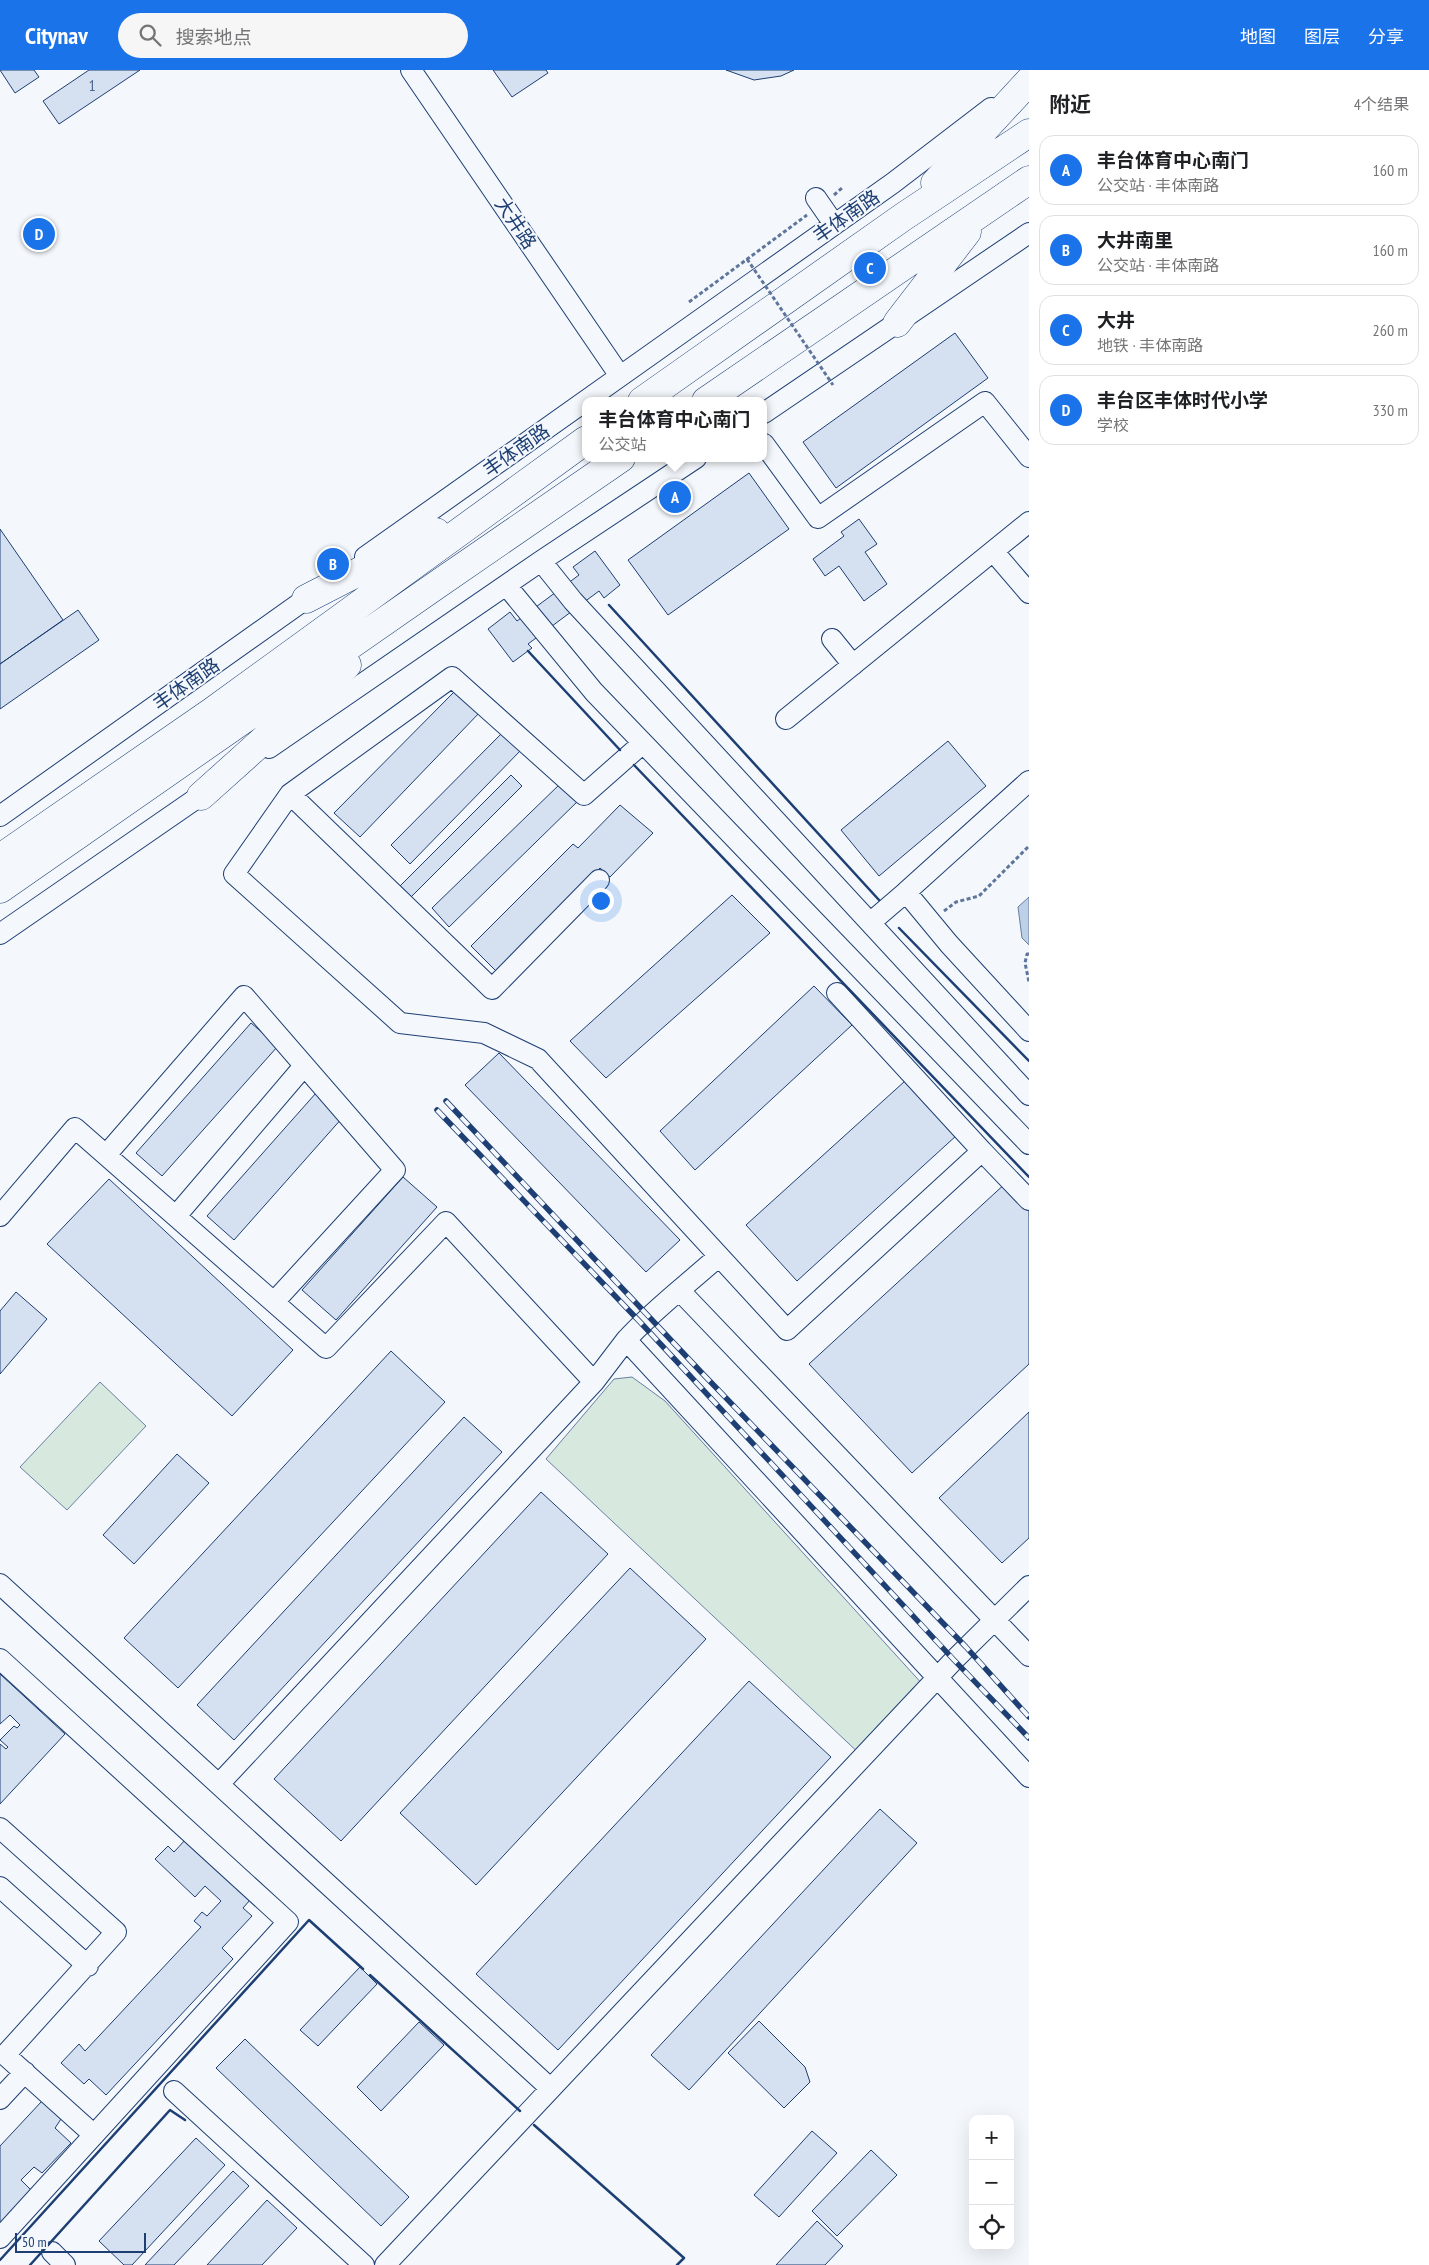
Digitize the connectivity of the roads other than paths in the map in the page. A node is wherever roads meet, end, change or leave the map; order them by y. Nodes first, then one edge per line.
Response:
1 (411, 70) edge
2 (1029, 81) edge
3 (1029, 133) edge
4 (1029, 180) edge
5 (816, 198) dead end
6 (985, 210) junction
7 (903, 216) junction
8 (834, 224) junction
9 (1029, 233) edge
10 (897, 322) junction
11 (620, 376) junction
12 (590, 397) edge
13 (648, 397) edge
14 (712, 397) edge
15 (582, 403) edge
16 (767, 411) edge
17 (582, 443) edge
18 (767, 448) edge
19 (1029, 457) edge
20 (615, 462) edge
21 (690, 462) edge
22 (517, 489) junction
23 (1029, 522) edge
24 (993, 551) junction
25 (541, 561) junction
26 (438, 584) junction
27 (506, 585) junction
28 (1029, 593) edge
29 (306, 599) junction
30 (832, 639) dead end
31 (853, 664) junction
32 (786, 719) dead end
33 (218, 722) junction
34 (643, 743) junction
35 (1029, 780) edge
36 (290, 794) junction
37 (201, 796) junction
38 (0, 816) edge
39 (0, 858) edge
40 (599, 880) dead end
41 (0, 889) edge
42 (906, 892) junction
43 (871, 922) junction
44 (0, 934) edge
45 (837, 993) dead end
46 (1029, 1031) edge
47 (304, 1066) junction
48 (1029, 1095) edge
49 (1029, 1144) edge
50 (982, 1151) junction
51 (106, 1155) junction
52 (1029, 1200) edge
53 (0, 1216) edge
54 (176, 1216) junction
55 (719, 1256) junction
56 (680, 1291) junction
57 (274, 1302) junction
58 (626, 1340) junction
59 (594, 1382) junction
60 (0, 1584) edge
61 (1029, 1586) edge
62 (994, 1620) junction
63 (1029, 1656) edge
64 (0, 1659) edge
65 (938, 1678) junction
66 (1029, 1777) edge
67 (219, 1784) junction
68 (0, 1828) edge
69 (0, 1887) edge
70 (88, 1966) junction
71 (25, 2072) junction
72 (550, 2088) junction
73 (174, 2091) dead end
74 (0, 2099) edge
75 (94, 2134) junction
76 (0, 2238) edge
77 (364, 2265) edge
78 (385, 2265) edge

1 - 11 street, 大井路
2 - 7 highway
2 - 8 street, 丰体南路
3 - 7 highway, 丰体南路
4 - 6 highway
5 - 8 street
6 - 10 highway
6 - 14 highway
7 - 13 highway, 丰体南路
8 - 11 street, 丰体南路
9 - 10 street
10 - 16 street
11 - 12 street, 丰体南路
15 - 29 street, 丰体南路
17 - 22 highway, 丰体南路
18 - 19 street
20 - 26 highway, 丰体南路
21 - 25 street
22 - 29 highway
22 - 33 highway, 丰体南路
23 - 24 street
24 - 28 street
24 - 31 street
25 - 27 street
25 - 43 street
26 - 33 highway, 丰体南路
26 - 37 highway
27 - 34 street
27 - 37 street
29 - 38 street, 丰体南路
30 - 31 street
31 - 32 street
33 - 39 highway, 丰体南路
33 - 41 highway, 丰体南路
34 - 36 street
34 - 49 street
35 - 42 street
36 - 40 street
36 - 55 street
37 - 44 street
42 - 43 street
42 - 46 street
43 - 48 street
45 - 50 street
47 - 51 street
47 - 54 street
47 - 57 street
50 - 52 street
50 - 55 street
51 - 53 street
51 - 54 street
54 - 57 street
55 - 56 street
56 - 58 street
56 - 62 street
57 - 59 street
58 - 59 street
58 - 65 street
59 - 67 street
60 - 67 street
61 - 62 street
62 - 63 street
62 - 65 street
64 - 75 street
65 - 66 street
65 - 72 street
67 - 72 street
68 - 70 street
69 - 70 street
70 - 71 street
71 - 74 street
71 - 75 street
72 - 78 street
73 - 77 street
75 - 76 street

